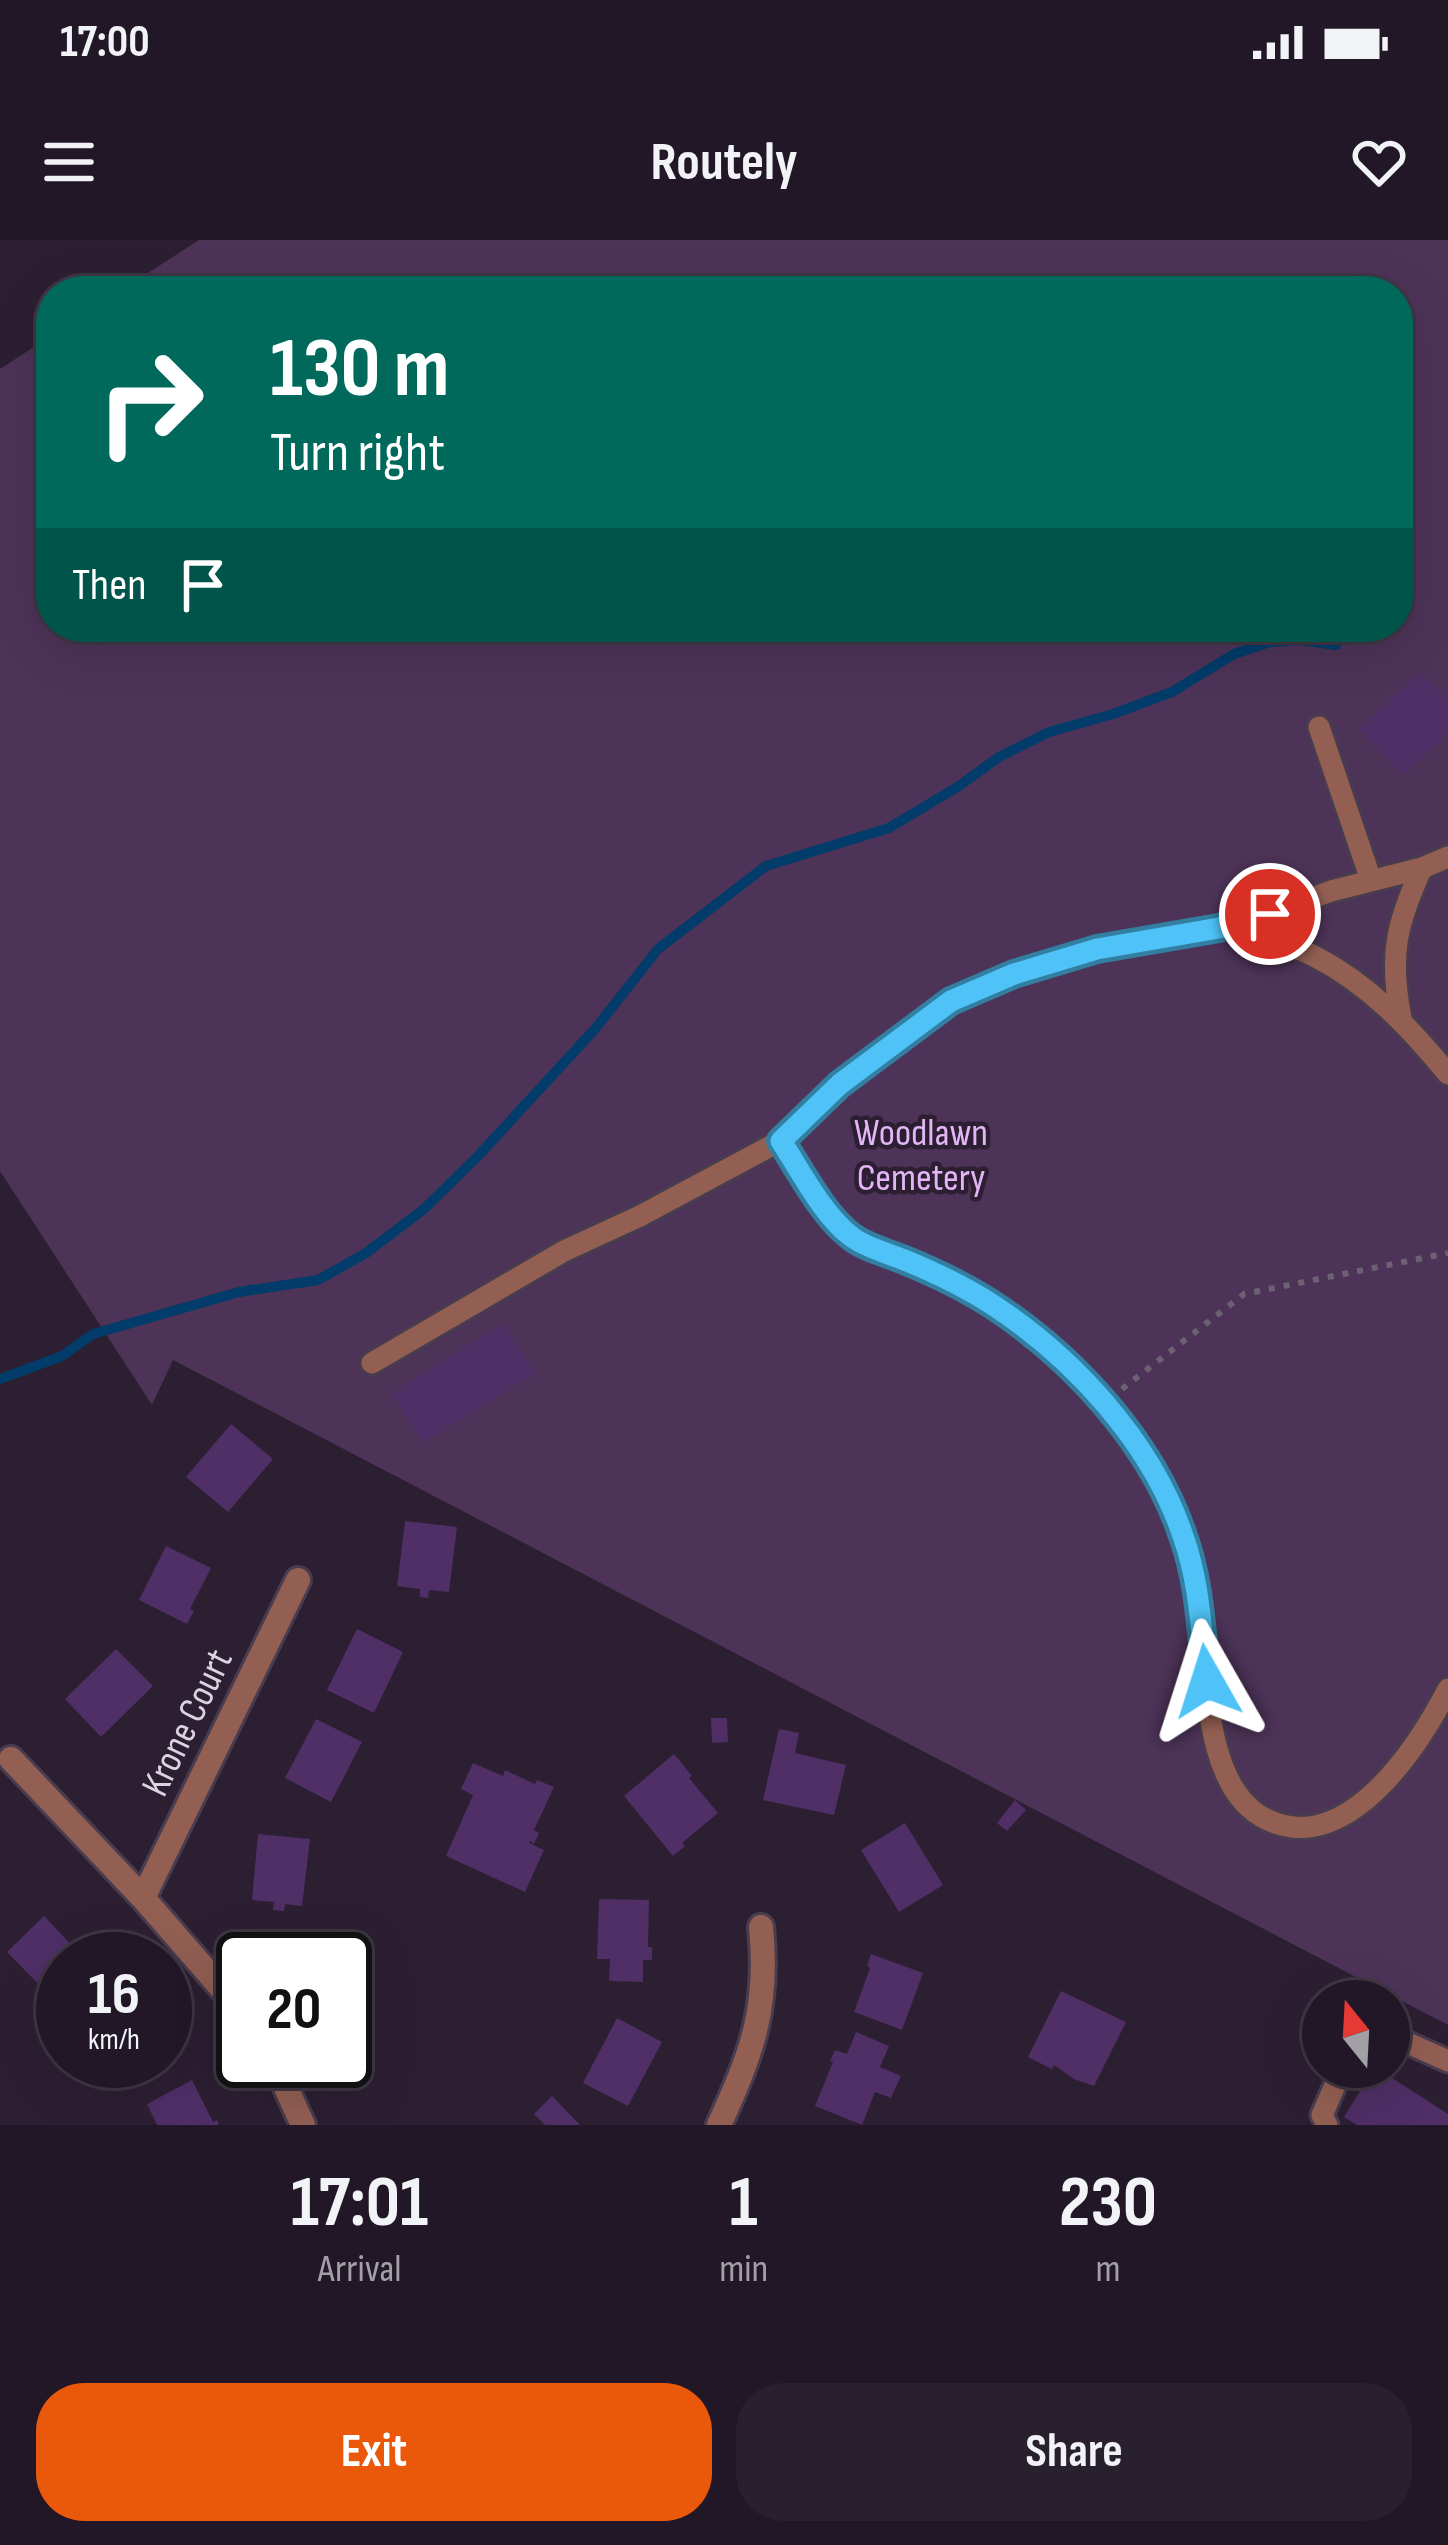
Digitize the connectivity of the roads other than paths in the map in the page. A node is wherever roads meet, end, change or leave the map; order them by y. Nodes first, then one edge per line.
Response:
1 (1319, 727) dead end
2 (1448, 857) edge
3 (1422, 868) junction
4 (1371, 880) junction
5 (1219, 928) junction
6 (1401, 1020) junction
7 (1448, 1074) edge
8 (781, 1141) junction
9 (372, 1363) dead end
10 (298, 1580) dead end
11 (1448, 1689) edge
12 (11, 1759) dead end
13 (143, 1898) junction
14 (761, 1927) dead end
15 (216, 1982) edge
16 (1410, 2044) edge
17 (1448, 2061) edge
18 (286, 2088) edge
19 (1334, 2088) edge
20 (303, 2125) edge
21 (719, 2125) edge
22 (1327, 2125) edge

1 - 4 lane
2 - 3 lane
3 - 4 lane
3 - 6 lane
4 - 5 lane
5 - 6 lane
5 - 8 lane
6 - 7 lane
8 - 9 lane
8 - 11 lane
10 - 13 street, Krone Court
12 - 13 street
13 - 15 street
14 - 21 street
16 - 17 lane
18 - 20 street
19 - 22 lane

